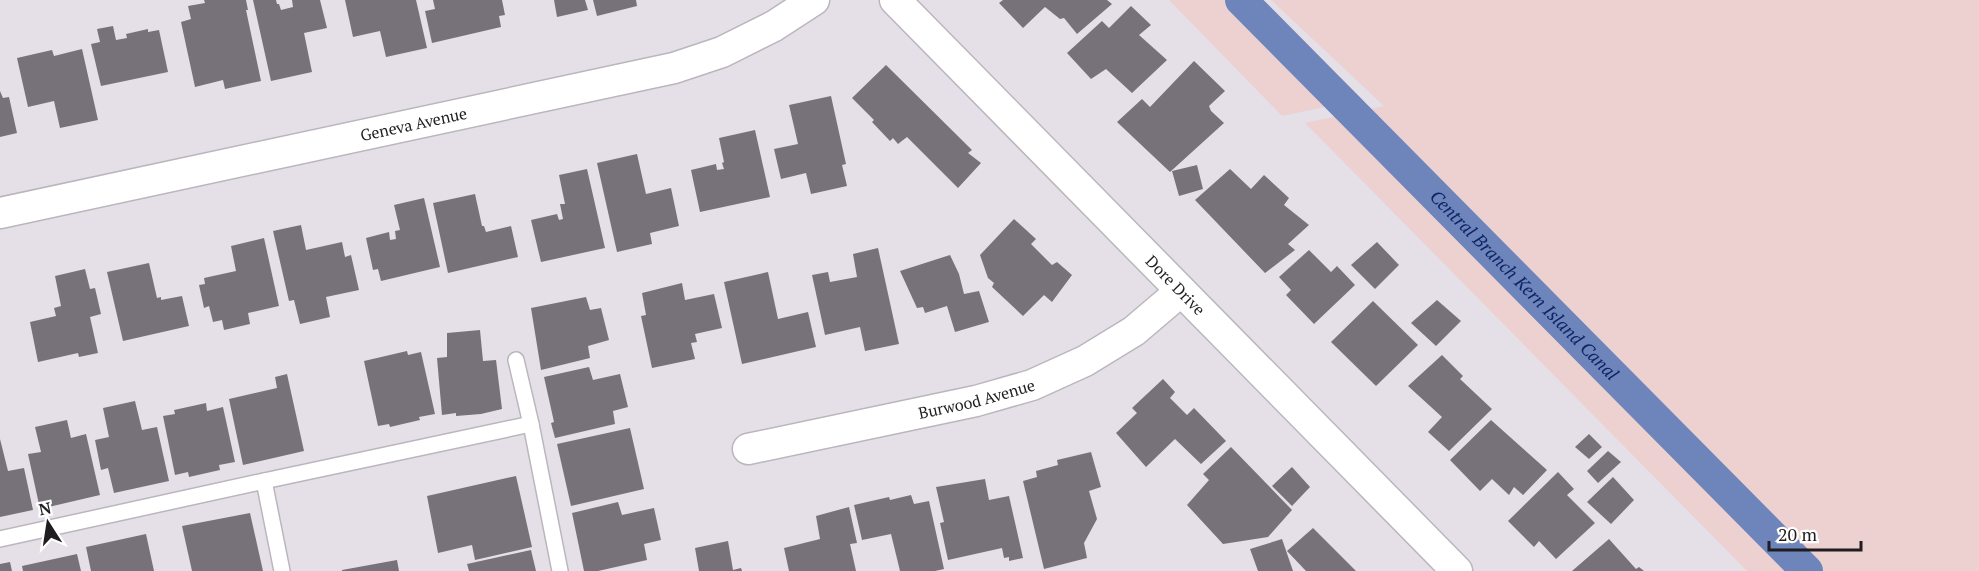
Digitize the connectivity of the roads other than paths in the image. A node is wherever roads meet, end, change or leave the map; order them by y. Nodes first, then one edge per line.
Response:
1 (814, 0) edge
2 (895, 0) edge
3 (0, 213) edge
4 (1181, 291) junction
5 (516, 360) dead end
6 (531, 424) junction
7 (748, 449) dead end
8 (264, 481) junction
9 (0, 539) edge
10 (282, 571) edge
11 (560, 571) edge
12 (1457, 571) edge

1 - 3 street, Geneva Avenue
2 - 4 street, Dore Drive
4 - 7 street, Burwood Avenue
4 - 12 street, Dore Drive
5 - 6 lane
6 - 8 lane
6 - 11 lane
8 - 9 lane
8 - 10 lane

